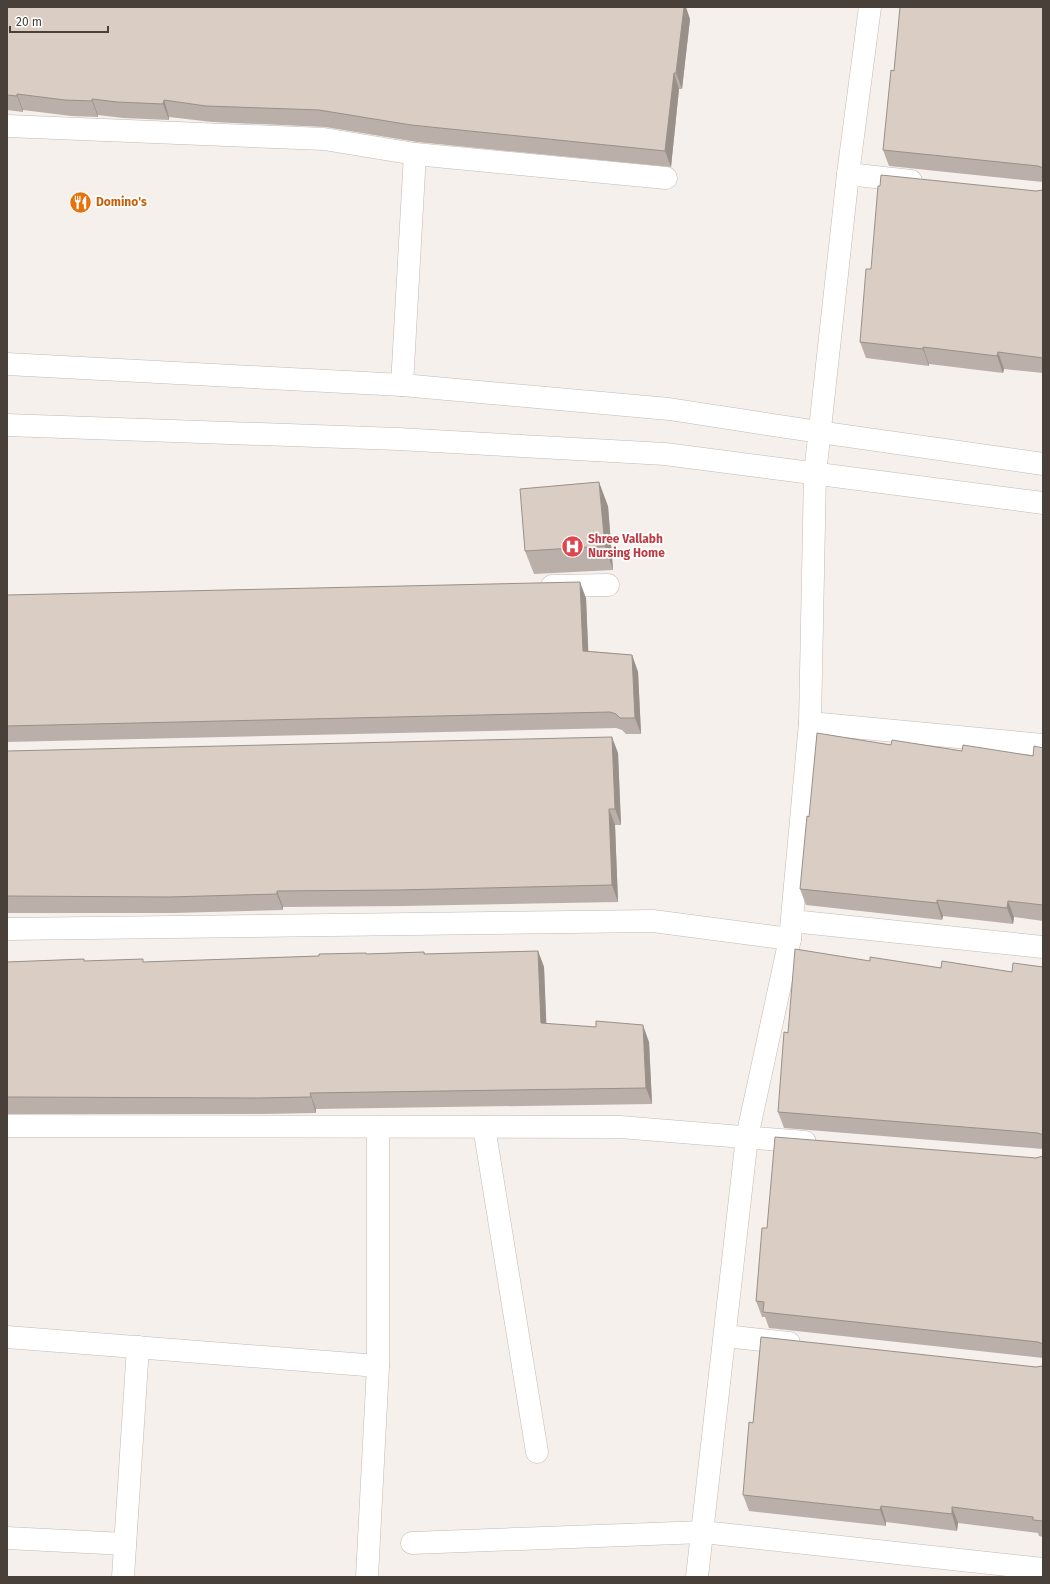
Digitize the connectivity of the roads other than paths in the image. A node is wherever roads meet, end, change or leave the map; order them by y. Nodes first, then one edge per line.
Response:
1 (870, 7) edge
2 (7, 126) edge
3 (415, 154) junction
4 (848, 174) junction
5 (666, 178) dead end
6 (934, 184) edge
7 (7, 364) edge
8 (402, 385) junction
9 (7, 425) edge
10 (819, 432) junction
11 (1043, 464) edge
12 (815, 474) junction
13 (1043, 503) edge
14 (608, 585) dead end
15 (529, 587) edge
16 (810, 723) junction
17 (1043, 744) edge
18 (7, 929) edge
19 (791, 930) junction
20 (1043, 947) edge
21 (7, 1126) edge
22 (378, 1127) junction
23 (484, 1127) junction
24 (747, 1137) junction
25 (825, 1144) edge
26 (726, 1336) junction
27 (7, 1337) edge
28 (805, 1344) edge
29 (138, 1348) junction
30 (378, 1366) junction
31 (538, 1452) dead end
32 (703, 1532) junction
33 (7, 1538) edge
34 (412, 1543) dead end
35 (125, 1544) junction
36 (1043, 1569) edge
37 (123, 1577) edge
38 (367, 1577) edge
39 (697, 1577) edge

1 - 4 street
2 - 3 street
3 - 5 street
3 - 8 street
4 - 6 street
4 - 10 street
7 - 8 street
8 - 10 street
9 - 12 street
10 - 11 street
10 - 12 street
12 - 13 street
12 - 16 street
14 - 15 street
16 - 17 street
16 - 19 street
18 - 19 street
19 - 20 street
19 - 24 street
21 - 22 street
22 - 23 street
22 - 30 street
23 - 24 street
23 - 31 street
24 - 25 street
24 - 26 street
26 - 28 street
26 - 32 street
27 - 29 street
29 - 30 street
29 - 35 street
30 - 38 street
32 - 34 street
32 - 36 street
32 - 39 street
33 - 35 street
35 - 37 street

